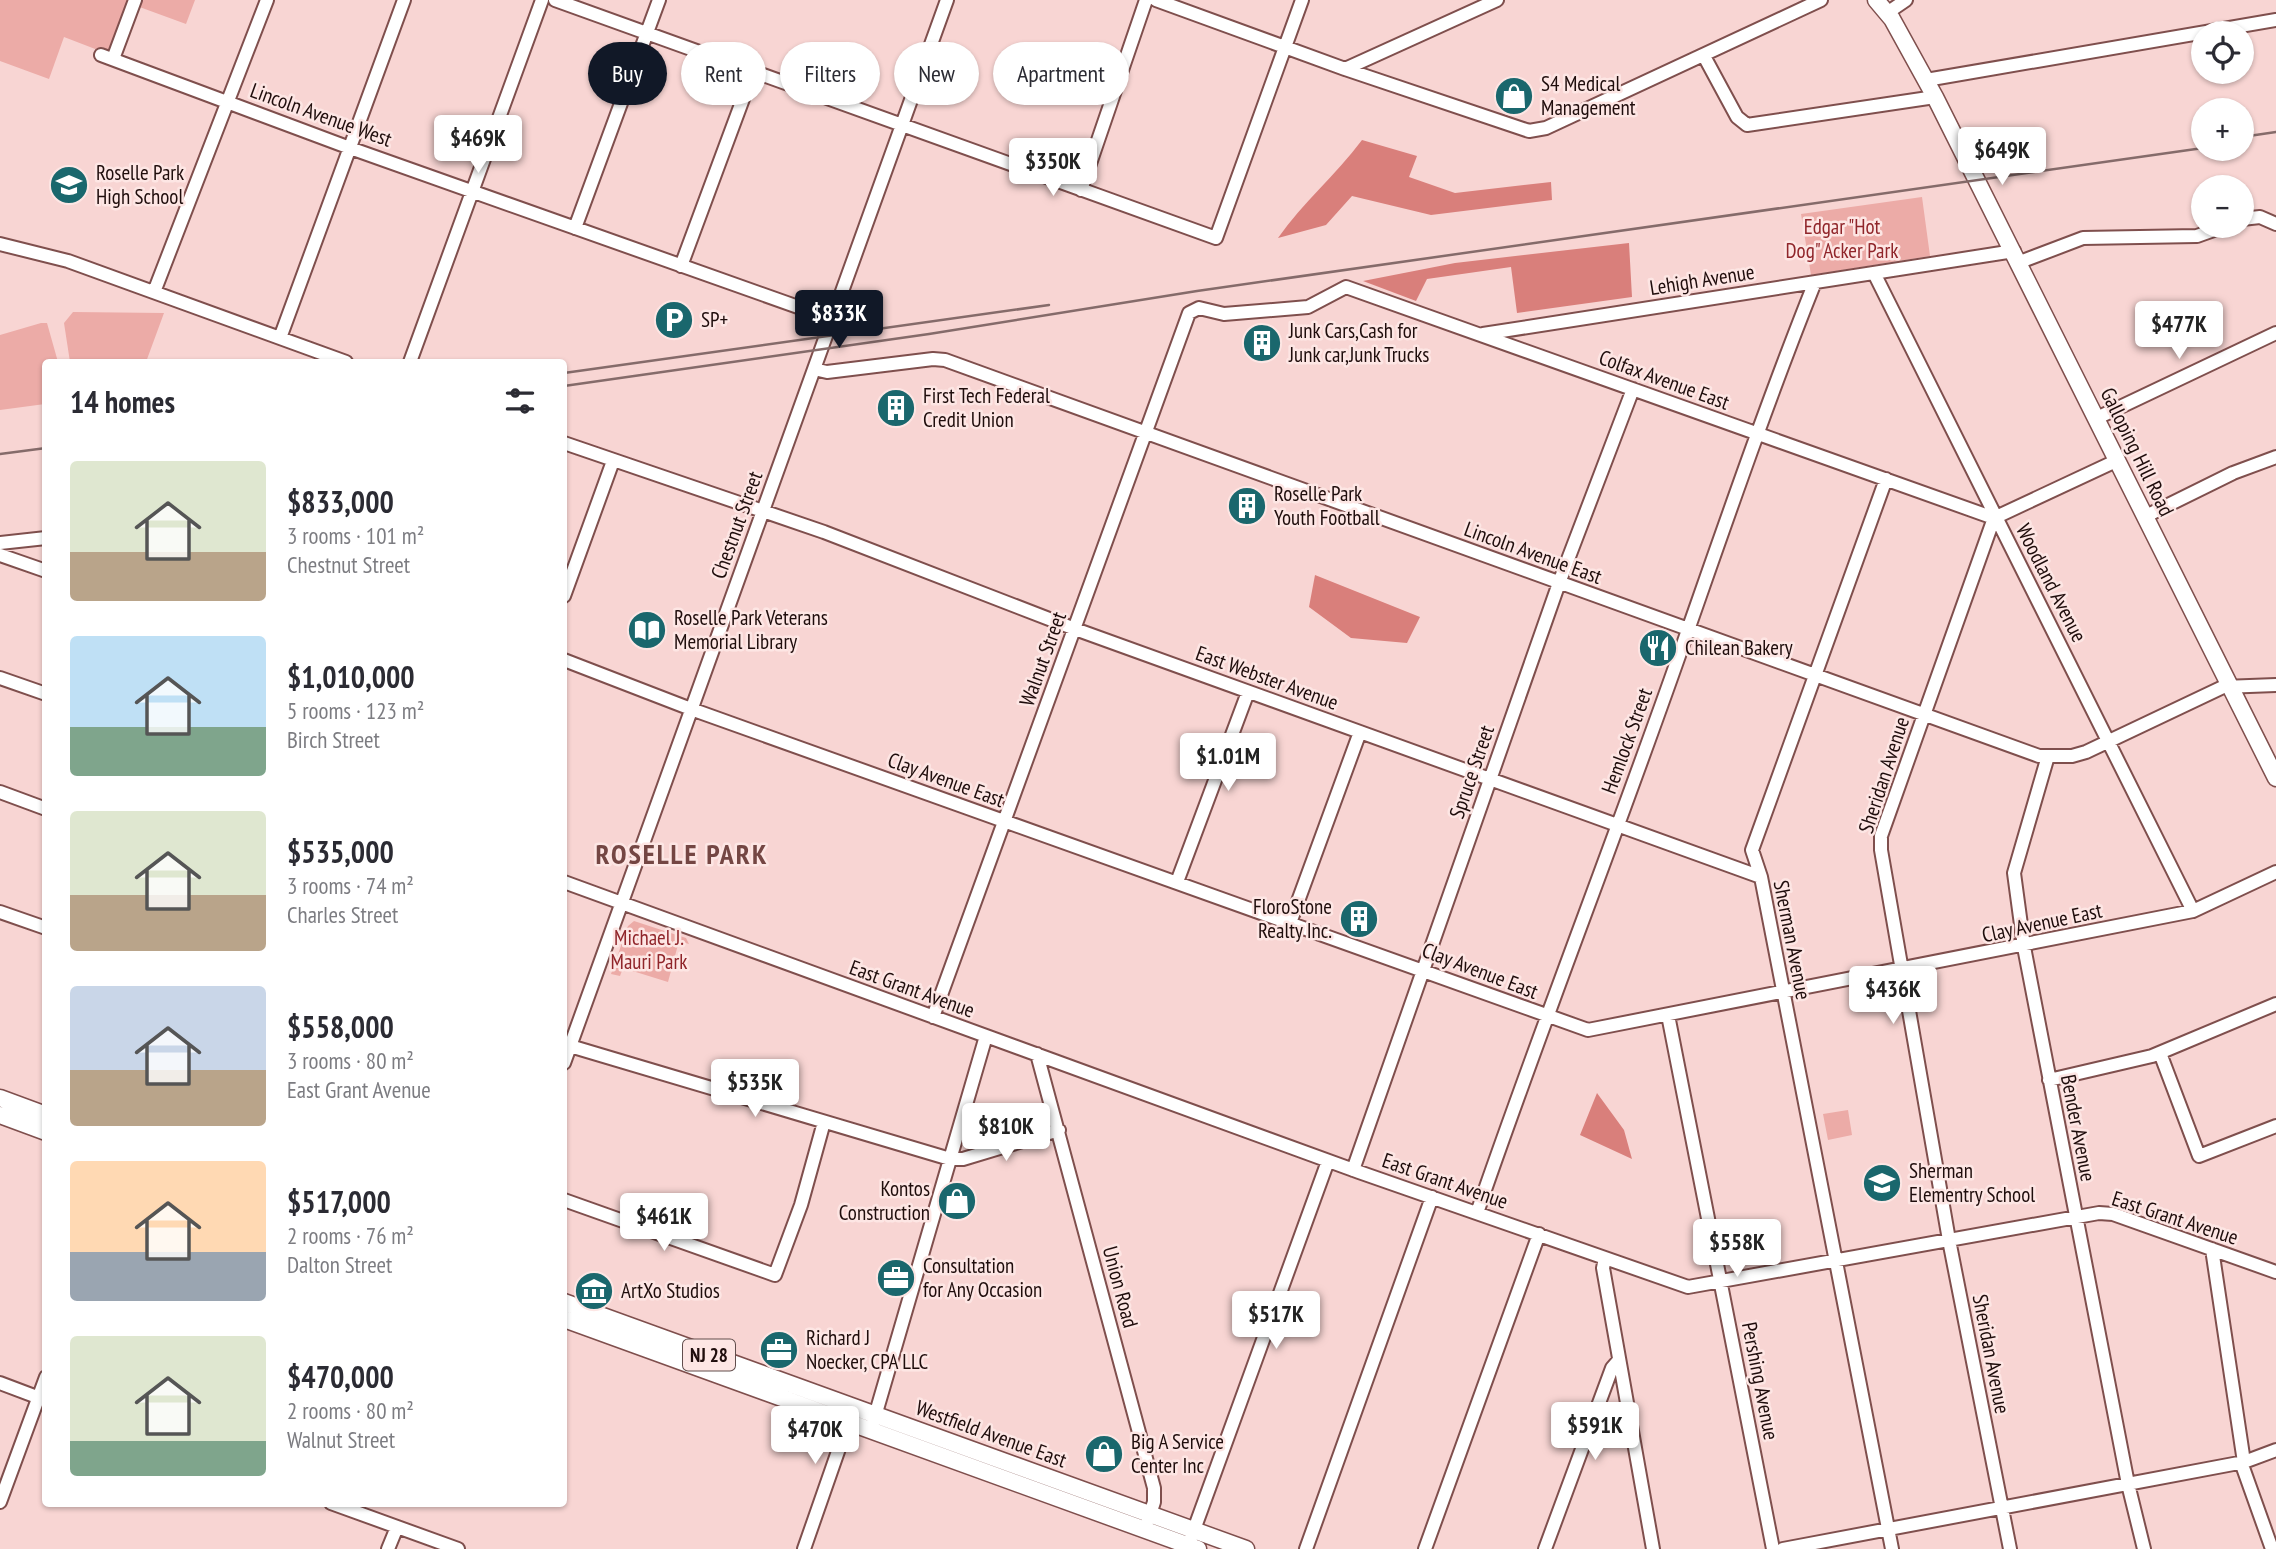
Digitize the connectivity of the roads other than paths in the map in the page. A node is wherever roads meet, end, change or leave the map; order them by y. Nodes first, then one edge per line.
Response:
1 (135, 0) edge
2 (267, 0) edge
3 (404, 0) edge
4 (542, 0) edge
5 (555, 0) edge
6 (659, 0) edge
7 (947, 0) edge
8 (1146, 0) edge
9 (1156, 0) edge
10 (1302, 0) edge
11 (1497, 0) edge
12 (1821, 0) edge
13 (1906, 0) edge
14 (1882, 6) edge
15 (2276, 20) edge
16 (647, 33) junction
17 (681, 46) edge
18 (1285, 46) junction
19 (1704, 56) junction
20 (1345, 69) junction
21 (766, 77) edge
22 (1926, 80) junction
23 (1935, 97) junction
24 (230, 102) junction
25 (741, 105) edge
26 (902, 126) junction
27 (350, 148) junction
28 (1081, 190) junction
29 (473, 191) junction
30 (2254, 217) edge
31 (2276, 224) edge
32 (575, 228) junction
33 (2191, 236) edge
34 (0, 244) edge
35 (2017, 257) junction
36 (681, 266) junction
37 (1874, 273) junction
38 (1815, 282) junction
39 (154, 292) junction
40 (1189, 313) joint
41 (832, 319) junction
42 (2276, 333) edge
43 (1480, 335) junction
44 (280, 338) junction
45 (338, 359) edge
46 (411, 359) edge
47 (814, 369) junction
48 (1633, 389) junction
49 (2097, 418) junction
50 (1755, 433) junction
51 (1146, 434) junction
52 (567, 444) edge
53 (2276, 457) edge
54 (2118, 460) junction
55 (613, 461) junction
56 (1886, 479) junction
57 (762, 512) junction
58 (2146, 516) junction
59 (1996, 517) junction
60 (42, 538) edge
61 (0, 543) edge
62 (0, 555) edge
63 (42, 570) edge
64 (1559, 583) junction
65 (567, 588) edge
66 (1075, 629) junction
67 (1688, 630) junction
68 (567, 661) edge
69 (1814, 675) junction
70 (0, 678) edge
71 (2276, 685) edge
72 (2230, 686) junction
73 (1248, 692) junction
74 (42, 693) edge
75 (691, 709) junction
76 (1924, 715) junction
77 (1360, 732) junction
78 (2109, 741) junction
79 (2048, 756) junction
80 (2276, 779) edge
81 (1490, 780) junction
82 (0, 792) edge
83 (42, 808) edge
84 (1005, 821) junction
85 (1616, 825) junction
86 (2276, 872) edge
87 (1761, 877) junction
88 (1177, 882) junction
89 (567, 884) edge
90 (621, 903) junction
91 (2193, 911) junction
92 (0, 912) edge
93 (1290, 923) junction
94 (42, 927) edge
95 (2024, 947) junction
96 (1423, 970) junction
97 (1900, 970) junction
98 (1783, 993) junction
99 (2276, 1004) edge
100 (1668, 1015) junction
101 (1546, 1016) junction
102 (933, 1017) junction
103 (986, 1036) junction
104 (570, 1046) junction
105 (2160, 1053) junction
106 (567, 1054) edge
107 (1037, 1054) junction
108 (2049, 1080) junction
109 (0, 1098) edge
110 (42, 1114) edge
111 (0, 1115) edge
112 (824, 1122) junction
113 (2276, 1126) edge
114 (1059, 1130) junction
115 (42, 1131) edge
116 (950, 1159) junction
117 (1328, 1161) junction
118 (1353, 1170) junction
119 (1432, 1197) junction
120 (567, 1201) edge
121 (1477, 1213) junction
122 (2076, 1217) junction
123 (1538, 1234) junction
124 (1950, 1240) junction
125 (2212, 1249) junction
126 (1605, 1258) junction
127 (1836, 1260) junction
128 (2276, 1272) edge
129 (1720, 1281) junction
130 (567, 1303) edge
131 (567, 1320) edge
132 (1619, 1360) junction
133 (0, 1383) edge
134 (42, 1399) edge
135 (851, 1415) junction
136 (874, 1423) junction
137 (2276, 1450) edge
138 (2243, 1462) junction
139 (2128, 1484) junction
140 (0, 1502) edge
141 (342, 1507) edge
142 (2002, 1508) junction
143 (1147, 1522) junction
144 (397, 1527) junction
145 (1888, 1529) junction
146 (1193, 1541) edge
147 (388, 1549) edge
148 (458, 1549) edge
149 (804, 1549) edge
150 (1246, 1549) edge
151 (1306, 1549) edge
152 (1425, 1549) edge
153 (1545, 1549) edge
154 (1653, 1549) edge
155 (1773, 1549) edge
156 (1783, 1549) edge
157 (1892, 1549) edge
158 (2010, 1549) edge
159 (2144, 1549) edge
160 (2272, 1549) edge

1 - 24 street, Lincoln Avenue West
2 - 24 street
3 - 27 street
4 - 29 street
5 - 16 street
6 - 16 street
7 - 26 street, Chestnut Street
8 - 28 street
9 - 18 street
10 - 18 street
11 - 20 street
12 - 19 street
13 - 14 street
14 - 22 main road, Galloping Hill Road
15 - 22 street
16 - 17 street
16 - 32 street
18 - 20 street
18 - 28 street
19 - 20 street
19 - 23 street
21 - 26 street
22 - 23 main road, Galloping Hill Road
23 - 35 main road, Galloping Hill Road
24 - 27 street, Lincoln Avenue West
24 - 39 street
25 - 36 street
26 - 28 street
26 - 41 street, Chestnut Street
27 - 29 street, Lincoln Avenue West
27 - 44 street
29 - 32 street, Lincoln Avenue West
29 - 46 street
30 - 31 street
32 - 36 street, Lincoln Avenue West
33 - 35 street, Lehigh Avenue
34 - 39 street
35 - 37 street, Lehigh Avenue
35 - 49 main road, Galloping Hill Road
36 - 41 street, Lincoln Avenue West
37 - 38 street, Lehigh Avenue
37 - 59 street, Woodland Avenue
38 - 43 street, Lehigh Avenue
38 - 50 street, Hemlock Street
39 - 44 street
40 - 43 street, Colfax Avenue East
40 - 51 street, Walnut Street
41 - 47 street, Chestnut Street
42 - 49 street
43 - 48 street, Colfax Avenue East
44 - 45 street
47 - 51 street, Lincoln Avenue East
47 - 57 street, Chestnut Street
48 - 50 street, Colfax Avenue East
48 - 64 street, Spruce Street
49 - 54 main road, Galloping Hill Road
50 - 56 street, Colfax Avenue East
50 - 67 street, Hemlock Street
51 - 64 street, Lincoln Avenue East
51 - 66 street, Walnut Street
52 - 55 street, East Webster Avenue
53 - 58 street
54 - 58 main road, Galloping Hill Road
54 - 59 street
55 - 57 street, East Webster Avenue
55 - 65 street
56 - 59 street, Colfax Avenue East
56 - 69 street, Sherman Avenue
57 - 66 street, East Webster Avenue
57 - 75 street, Chestnut Street
58 - 72 main road, Galloping Hill Road
59 - 76 street, Sheridan Avenue
59 - 78 street, Woodland Avenue
60 - 61 street
62 - 63 street
64 - 67 street, Lincoln Avenue East
64 - 81 street, Spruce Street
66 - 73 street, East Webster Avenue
66 - 84 street, Walnut Street
67 - 69 street, Lincoln Avenue East
67 - 85 street, Hemlock Street
68 - 75 street, Clay Avenue East
69 - 76 street, Lincoln Avenue East
69 - 87 street, Sherman Avenue
70 - 74 street
71 - 72 street
72 - 78 street, Lincoln Avenue East
72 - 80 main road, Galloping Hill Road
73 - 77 street, East Webster Avenue
73 - 88 street
75 - 84 street, Clay Avenue East
75 - 90 street, Chestnut Street
76 - 79 street, Lincoln Avenue East
76 - 97 street, Sheridan Avenue
77 - 81 street, East Webster Avenue
77 - 93 street
78 - 79 street, Lincoln Avenue East
78 - 91 street, Woodland Avenue
79 - 95 street, Bender Avenue
81 - 85 street, East Webster Avenue
81 - 96 street, Spruce Street
82 - 83 street
84 - 88 street, Clay Avenue East
84 - 102 street, Walnut Street
85 - 87 street, East Webster Avenue
85 - 101 street, Hemlock Street
86 - 91 street, Clay Avenue East
87 - 98 street, Sherman Avenue
88 - 93 street, Clay Avenue East
89 - 90 street, East Grant Avenue
90 - 102 street, East Grant Avenue
90 - 104 street, Chestnut Street
91 - 95 street, Clay Avenue East
92 - 94 street
93 - 96 street, Clay Avenue East
95 - 97 street, Clay Avenue East
95 - 108 street, Bender Avenue
96 - 101 street, Clay Avenue East
96 - 118 street, Spruce Street
97 - 98 street, Clay Avenue East
97 - 124 street, Sheridan Avenue
98 - 100 street, Clay Avenue East
98 - 127 street, Sherman Avenue
99 - 105 street
100 - 101 street, Clay Avenue East
100 - 129 street, Pershing Avenue
101 - 121 street, Hemlock Street
102 - 103 street, East Grant Avenue
103 - 107 street, East Grant Avenue
103 - 116 street
104 - 106 street, Chestnut Street
104 - 112 street
105 - 108 street
105 - 113 street
107 - 114 street, Union Road
107 - 117 street, East Grant Avenue
108 - 122 street, Bender Avenue
109 - 110 main road
111 - 115 main road
112 - 116 street
112 - 120 street
114 - 116 street
114 - 143 street, Union Road
116 - 136 street
117 - 118 street, East Grant Avenue
117 - 146 street
118 - 119 street, East Grant Avenue
119 - 121 street, East Grant Avenue
119 - 151 street
121 - 123 street, East Grant Avenue
122 - 124 street, East Grant Avenue
122 - 125 street, East Grant Avenue
122 - 139 street, Bender Avenue
123 - 126 street, East Grant Avenue
123 - 152 street
124 - 127 street, East Grant Avenue
124 - 142 street, Sheridan Avenue
125 - 128 street, East Grant Avenue
125 - 138 street
126 - 129 street, East Grant Avenue
126 - 132 street
127 - 129 street, East Grant Avenue
127 - 145 street, Sherman Avenue
129 - 155 street, Pershing Avenue
130 - 135 main road, Westfield Avenue East / NJ 28
131 - 135 main road, Westfield Avenue East / NJ 28
132 - 153 street
132 - 154 street
133 - 134 street
134 - 140 street
135 - 136 main road, Westfield Avenue East / NJ 28
135 - 149 street
136 - 143 main road, Westfield Avenue East / NJ 28
137 - 138 street
138 - 139 street
138 - 160 street
139 - 142 street
139 - 159 street, Bender Avenue
141 - 144 street
142 - 145 street
142 - 158 street, Sheridan Avenue
143 - 146 main road, Westfield Avenue East / NJ 28
144 - 147 street
144 - 148 street
145 - 156 street
145 - 157 street, Sherman Avenue
146 - 150 main road, Westfield Avenue East / NJ 28

